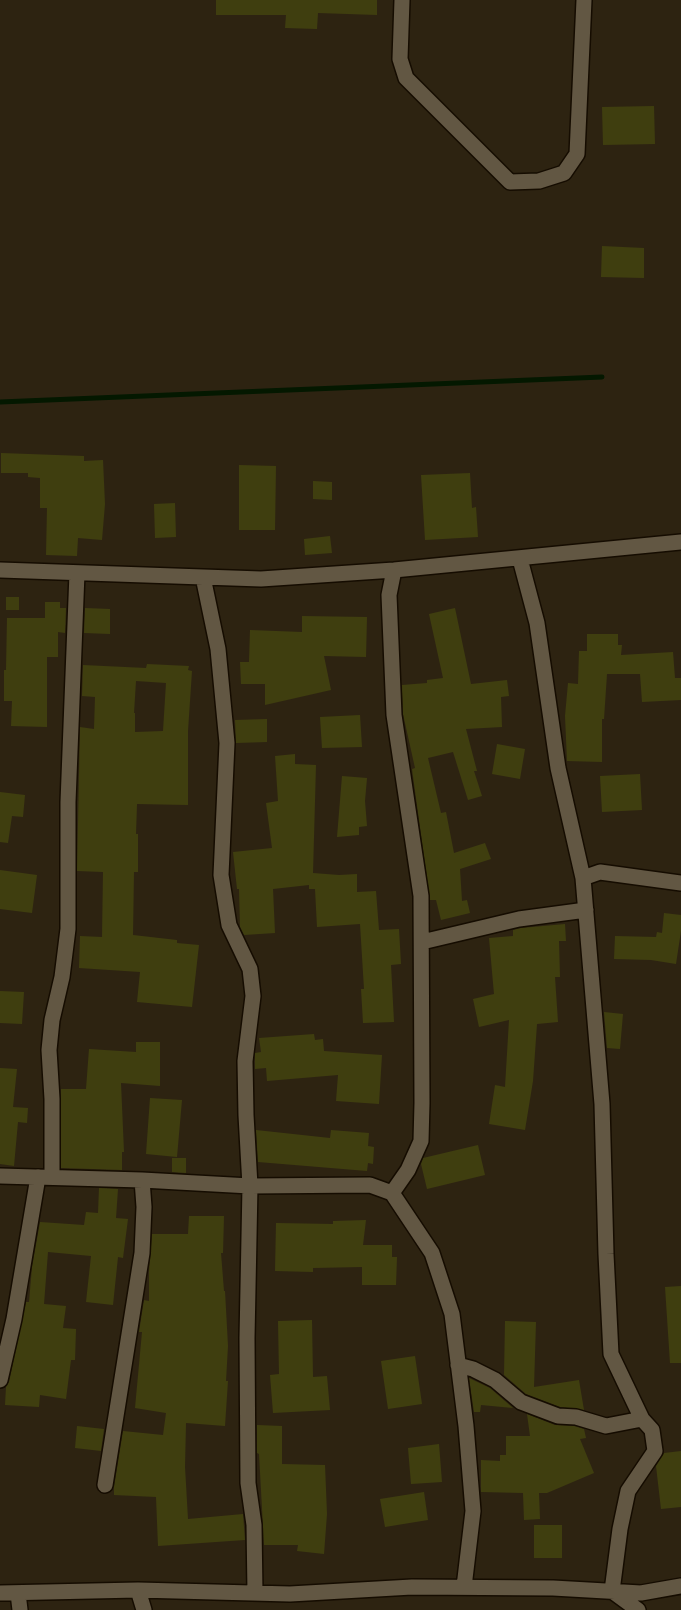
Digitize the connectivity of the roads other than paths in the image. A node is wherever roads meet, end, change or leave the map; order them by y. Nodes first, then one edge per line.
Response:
1 (402, 0) edge
2 (584, 0) edge
3 (681, 542) edge
4 (520, 559) junction
5 (0, 570) edge
6 (394, 570) junction
7 (78, 573) junction
8 (203, 577) junction
9 (583, 878) junction
10 (681, 883) edge
11 (586, 910) junction
12 (422, 942) junction
13 (0, 1176) edge
14 (45, 1177) junction
15 (142, 1180) junction
16 (250, 1186) junction
17 (392, 1193) junction
18 (458, 1366) junction
19 (0, 1380) edge
20 (642, 1419) junction
21 (105, 1485) dead end
22 (681, 1586) edge
23 (464, 1587) junction
24 (138, 1590) junction
25 (612, 1591) junction
26 (0, 1593) edge
27 (18, 1593) junction
28 (255, 1593) junction
29 (20, 1610) edge
30 (144, 1610) edge
31 (638, 1610) edge

1 - 2 street
3 - 4 street
4 - 6 street
4 - 9 street
5 - 7 street
6 - 8 street
6 - 12 street
7 - 8 street
7 - 14 street
8 - 16 street
9 - 10 street
9 - 11 street
11 - 12 street
11 - 20 street
12 - 17 street
13 - 14 street
14 - 15 street
14 - 19 street
15 - 16 street
15 - 21 street
16 - 17 street
16 - 28 street
17 - 18 street
18 - 20 street
18 - 23 street
20 - 25 street
22 - 25 street
23 - 25 street
23 - 28 street
24 - 27 street
24 - 28 street
24 - 30 street
25 - 31 street
26 - 27 street
27 - 29 street

